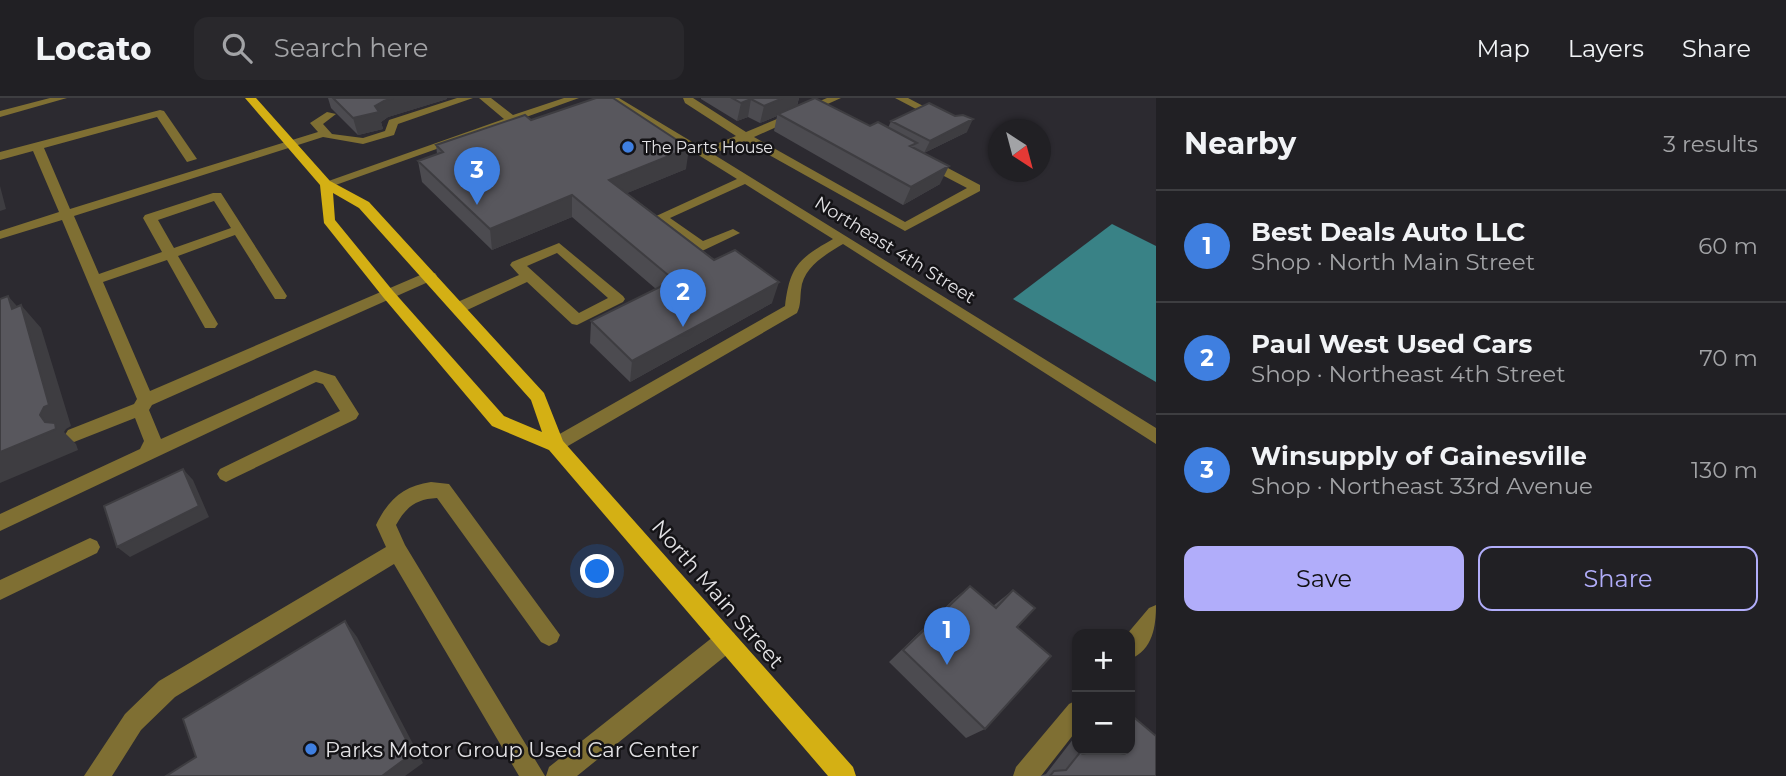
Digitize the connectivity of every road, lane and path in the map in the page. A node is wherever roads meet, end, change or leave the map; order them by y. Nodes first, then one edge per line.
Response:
1 (62, 98) edge
2 (251, 98) edge
3 (468, 98) edge
4 (484, 98) edge
5 (574, 98) edge
6 (612, 98) edge
7 (688, 98) edge
8 (836, 98) edge
9 (900, 98) edge
10 (818, 105) junction
11 (831, 112) edge
12 (0, 114) edge
13 (331, 114) edge
14 (512, 120) junction
15 (954, 124) edge
16 (325, 133) junction
17 (744, 136) junction
18 (291, 144) junction
19 (37, 146) junction
20 (703, 154) junction
21 (0, 156) edge
22 (915, 156) edge
23 (191, 159) dead end
24 (746, 180) junction
25 (326, 184) junction
26 (67, 214) junction
27 (238, 230) junction
28 (733, 233) dead end
29 (0, 235) edge
30 (842, 239) junction
31 (171, 254) junction
32 (429, 276) junction
33 (529, 276) junction
34 (95, 280) junction
35 (388, 294) junction
36 (280, 296) dead end
37 (458, 308) junction
38 (210, 324) dead end
39 (143, 404) junction
40 (74, 435) dead end
41 (1156, 437) edge
42 (555, 445) junction
43 (146, 454) junction
44 (226, 474) dead end
45 (0, 523) edge
46 (90, 547) dead end
47 (397, 551) junction
48 (0, 590) edge
49 (1156, 615) edge
50 (549, 635) dead end
51 (726, 641) junction
52 (1135, 642) edge
53 (1072, 718) edge
54 (96, 776) edge
55 (533, 776) edge
56 (558, 776) edge
57 (844, 776) edge
58 (1025, 776) edge

1 - 12 street
2 - 18 main road, North Main Street
3 - 16 street
4 - 14 street
5 - 14 street
6 - 20 street, Northeast 4th Street
7 - 17 street
8 - 10 street
9 - 15 street
10 - 11 street
10 - 17 street
13 - 16 street
14 - 25 street
16 - 18 street
17 - 20 street
17 - 22 street
18 - 25 main road, North Main Street
18 - 26 street
19 - 21 street
19 - 23 street
19 - 26 street
20 - 24 street, Northeast 4th Street
24 - 28 street
24 - 30 street, Northeast 4th Street
25 - 32 main road, North Main Street
25 - 35 main road, North Main Street
26 - 29 street
26 - 34 street
27 - 31 street
27 - 31 street
27 - 36 street
30 - 41 street, Northeast 4th Street
30 - 42 street
31 - 34 street
31 - 38 street
32 - 35 street
32 - 37 main road, North Main Street
33 - 33 street
33 - 37 street
34 - 39 street
35 - 39 street
35 - 42 main road, North Main Street
37 - 42 main road, North Main Street
39 - 40 street
39 - 43 street
42 - 51 main road, North Main Street
43 - 44 street
43 - 45 street
46 - 48 street
47 - 50 street
47 - 54 street
47 - 55 street
49 - 52 street
51 - 56 street
51 - 57 main road, North Main Street
53 - 58 street

